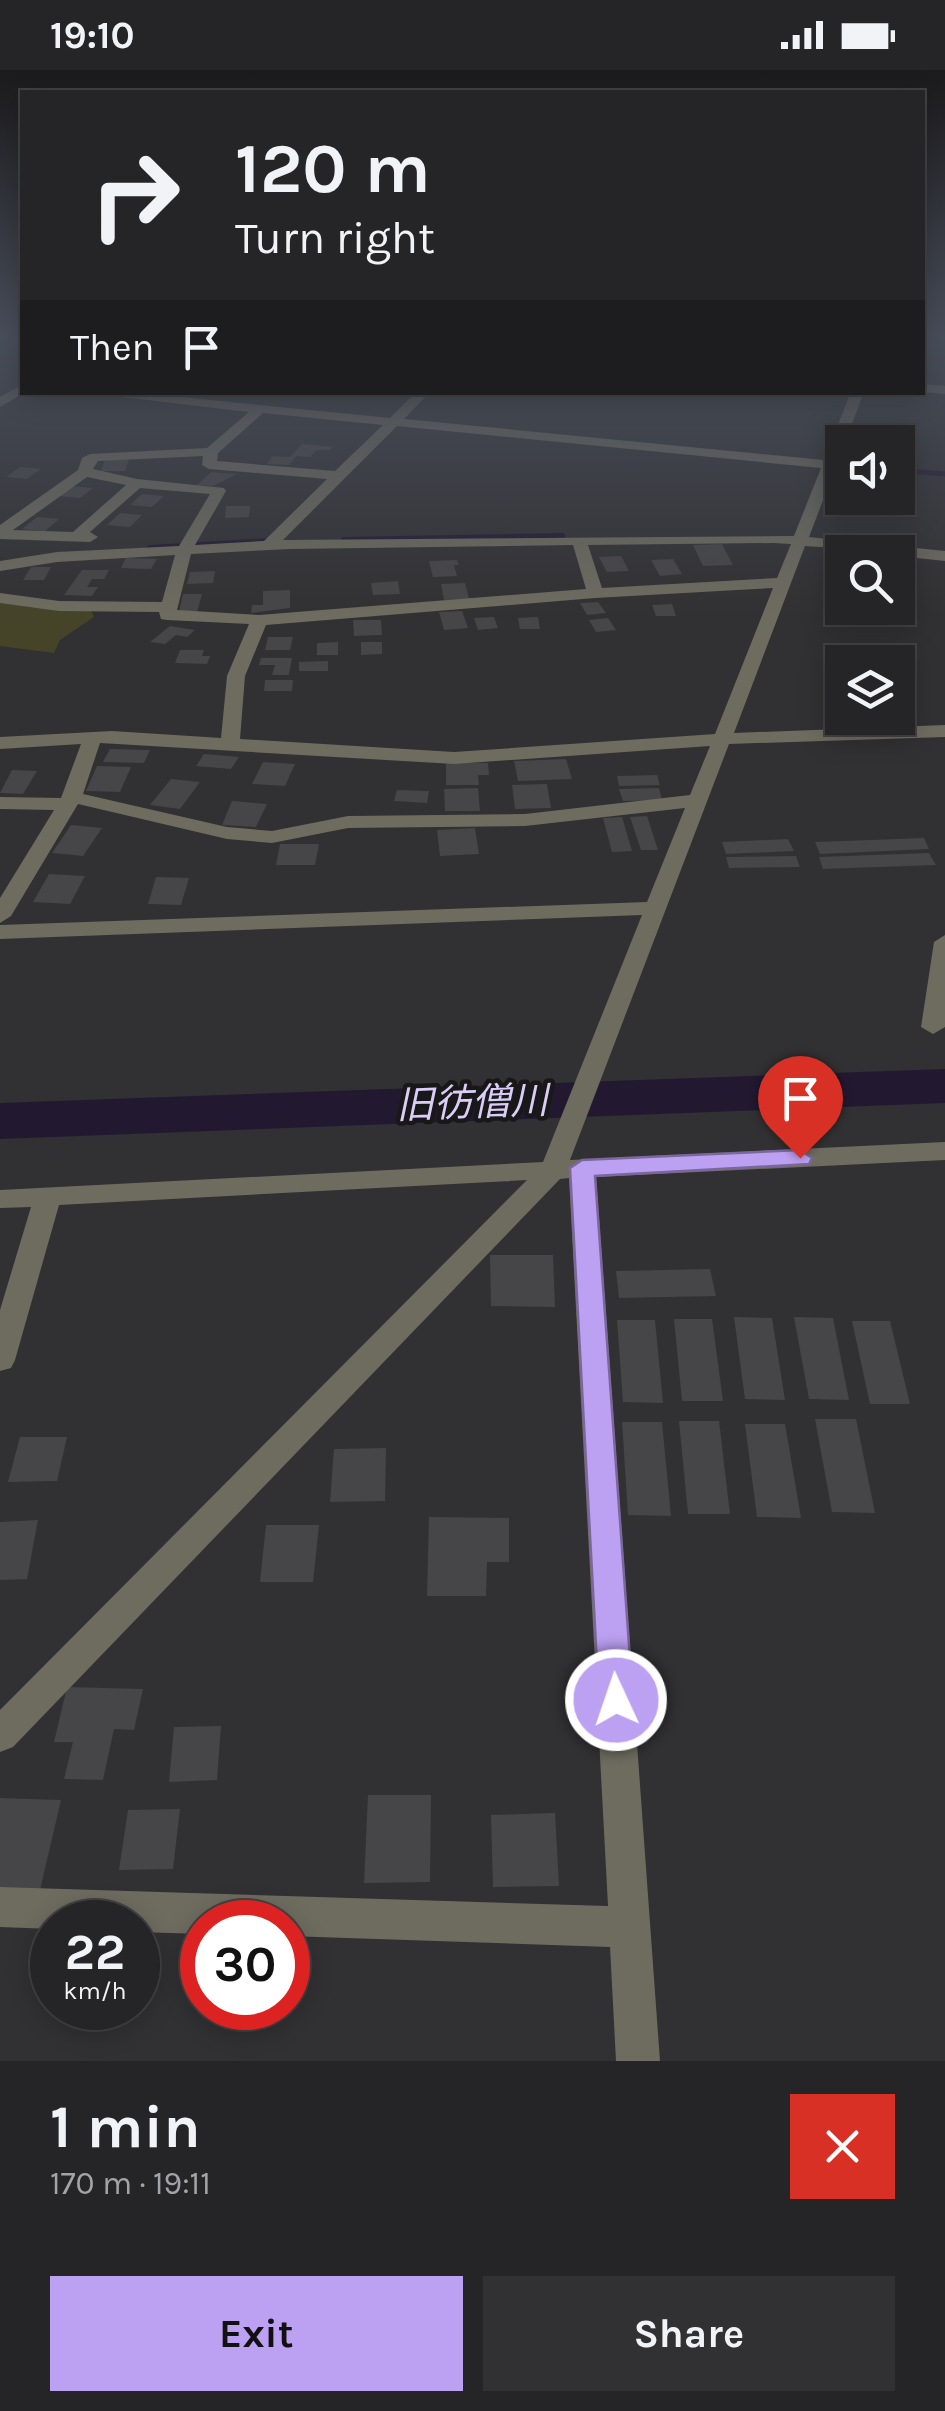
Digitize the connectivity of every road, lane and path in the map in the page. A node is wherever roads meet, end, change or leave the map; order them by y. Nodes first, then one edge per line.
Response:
1 (239, 430) edge
2 (386, 430) edge
3 (474, 430) edge
4 (210, 458) junction
5 (825, 465) edge
6 (86, 472) junction
7 (825, 475) edge
8 (339, 476) junction
9 (137, 483) junction
10 (178, 484) junction
11 (0, 506) edge
12 (28, 511) junction
13 (0, 533) edge
14 (77, 536) junction
15 (580, 540) junction
16 (798, 540) junction
17 (186, 545) junction
18 (269, 545) junction
19 (945, 556) edge
20 (0, 566) edge
21 (782, 584) junction
22 (595, 593) junction
23 (0, 598) edge
24 (168, 607) junction
25 (259, 620) junction
26 (945, 731) edge
27 (93, 737) junction
28 (722, 739) junction
29 (0, 743) edge
30 (230, 744) junction
31 (69, 800) junction
32 (699, 800) junction
33 (0, 803) edge
34 (657, 908) junction
35 (0, 916) edge
36 (0, 932) edge
37 (945, 942) edge
38 (933, 1027) dead end
39 (945, 1151) edge
40 (568, 1169) junction
41 (48, 1196) junction
42 (0, 1199) edge
43 (0, 1360) edge
44 (0, 1735) edge
45 (0, 1907) edge
46 (630, 1927) junction
47 (638, 2061) edge

1 - 4 street
2 - 8 street
3 - 5 street
4 - 6 street
4 - 8 street
4 - 10 street
6 - 9 street
6 - 12 street
7 - 16 street
8 - 18 street
9 - 10 street
9 - 14 street
10 - 17 street
11 - 12 street
12 - 13 street
13 - 14 street
14 - 17 street
15 - 16 street
15 - 18 street
15 - 22 street
16 - 19 street
16 - 21 street
17 - 18 street
17 - 20 street
17 - 24 street
21 - 22 street
21 - 28 street
22 - 25 street
23 - 24 street
24 - 25 street
25 - 30 street
26 - 28 street
27 - 29 street
27 - 30 street
27 - 31 street
28 - 30 street
28 - 32 street
31 - 32 street
31 - 33 street
31 - 35 street
32 - 34 street
34 - 36 street
34 - 40 street
37 - 38 street
39 - 40 street
40 - 41 street
40 - 44 street
40 - 46 street
41 - 42 street
41 - 43 street
45 - 46 street
46 - 47 street

